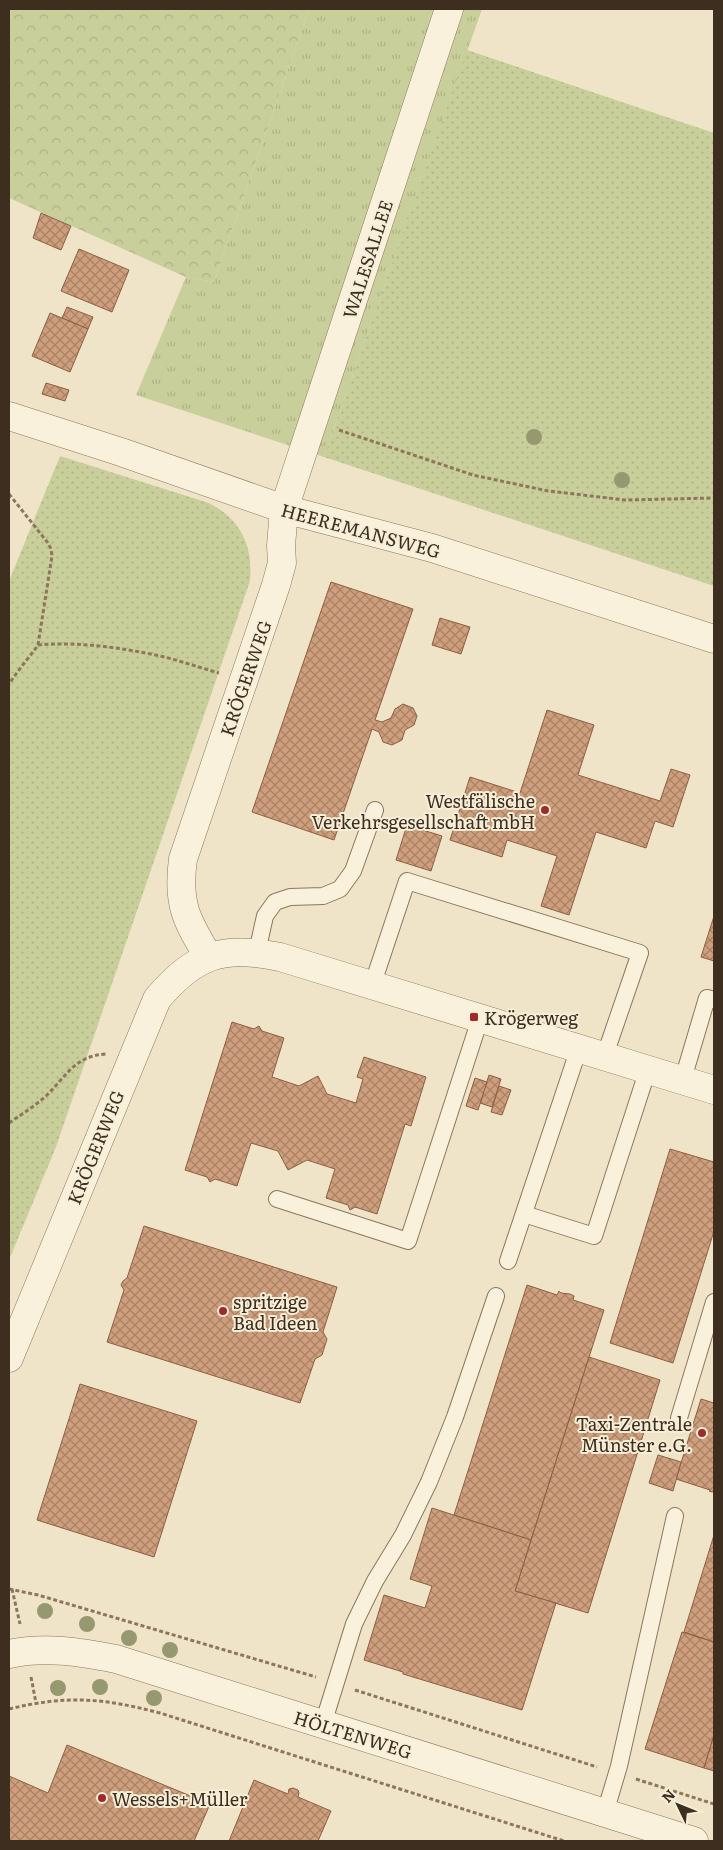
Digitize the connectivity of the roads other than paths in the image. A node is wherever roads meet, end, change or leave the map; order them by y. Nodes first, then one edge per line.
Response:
1 (449, 9) edge
2 (9, 416) edge
3 (284, 509) junction
4 (714, 639) edge
5 (375, 810) dead end
6 (256, 952) junction
7 (208, 956) junction
8 (372, 986) junction
9 (714, 1000) edge
10 (480, 1019) junction
11 (579, 1048) junction
12 (605, 1055) junction
13 (648, 1069) junction
14 (683, 1079) junction
15 (714, 1090) edge
16 (277, 1199) dead end
17 (524, 1214) junction
18 (508, 1262) dead end
19 (496, 1296) dead end
20 (714, 1302) edge
21 (9, 1358) edge
22 (679, 1418) dead end
23 (675, 1516) dead end
24 (9, 1654) edge
25 (323, 1724) junction
26 (605, 1813) junction
27 (694, 1841) edge

1 - 3 street, WALESALLEE
2 - 3 street, HEEREMANSWEG
3 - 4 street, HEEREMANSWEG
3 - 7 street, KRÖGERWEG
5 - 6 lane
6 - 7 street, KRÖGERWEG
6 - 8 street, KRÖGERWEG
7 - 21 street, KRÖGERWEG
8 - 10 street, KRÖGERWEG
8 - 12 lane
9 - 14 lane
10 - 11 street, KRÖGERWEG
10 - 16 lane
11 - 12 street, KRÖGERWEG
11 - 17 lane
12 - 13 street, KRÖGERWEG
13 - 14 street, KRÖGERWEG
13 - 17 lane
14 - 15 street, KRÖGERWEG
17 - 18 lane
19 - 25 lane
20 - 22 lane
23 - 26 lane
24 - 25 street, HÖLTENWEG
25 - 26 street, HÖLTENWEG
26 - 27 street, HÖLTENWEG

